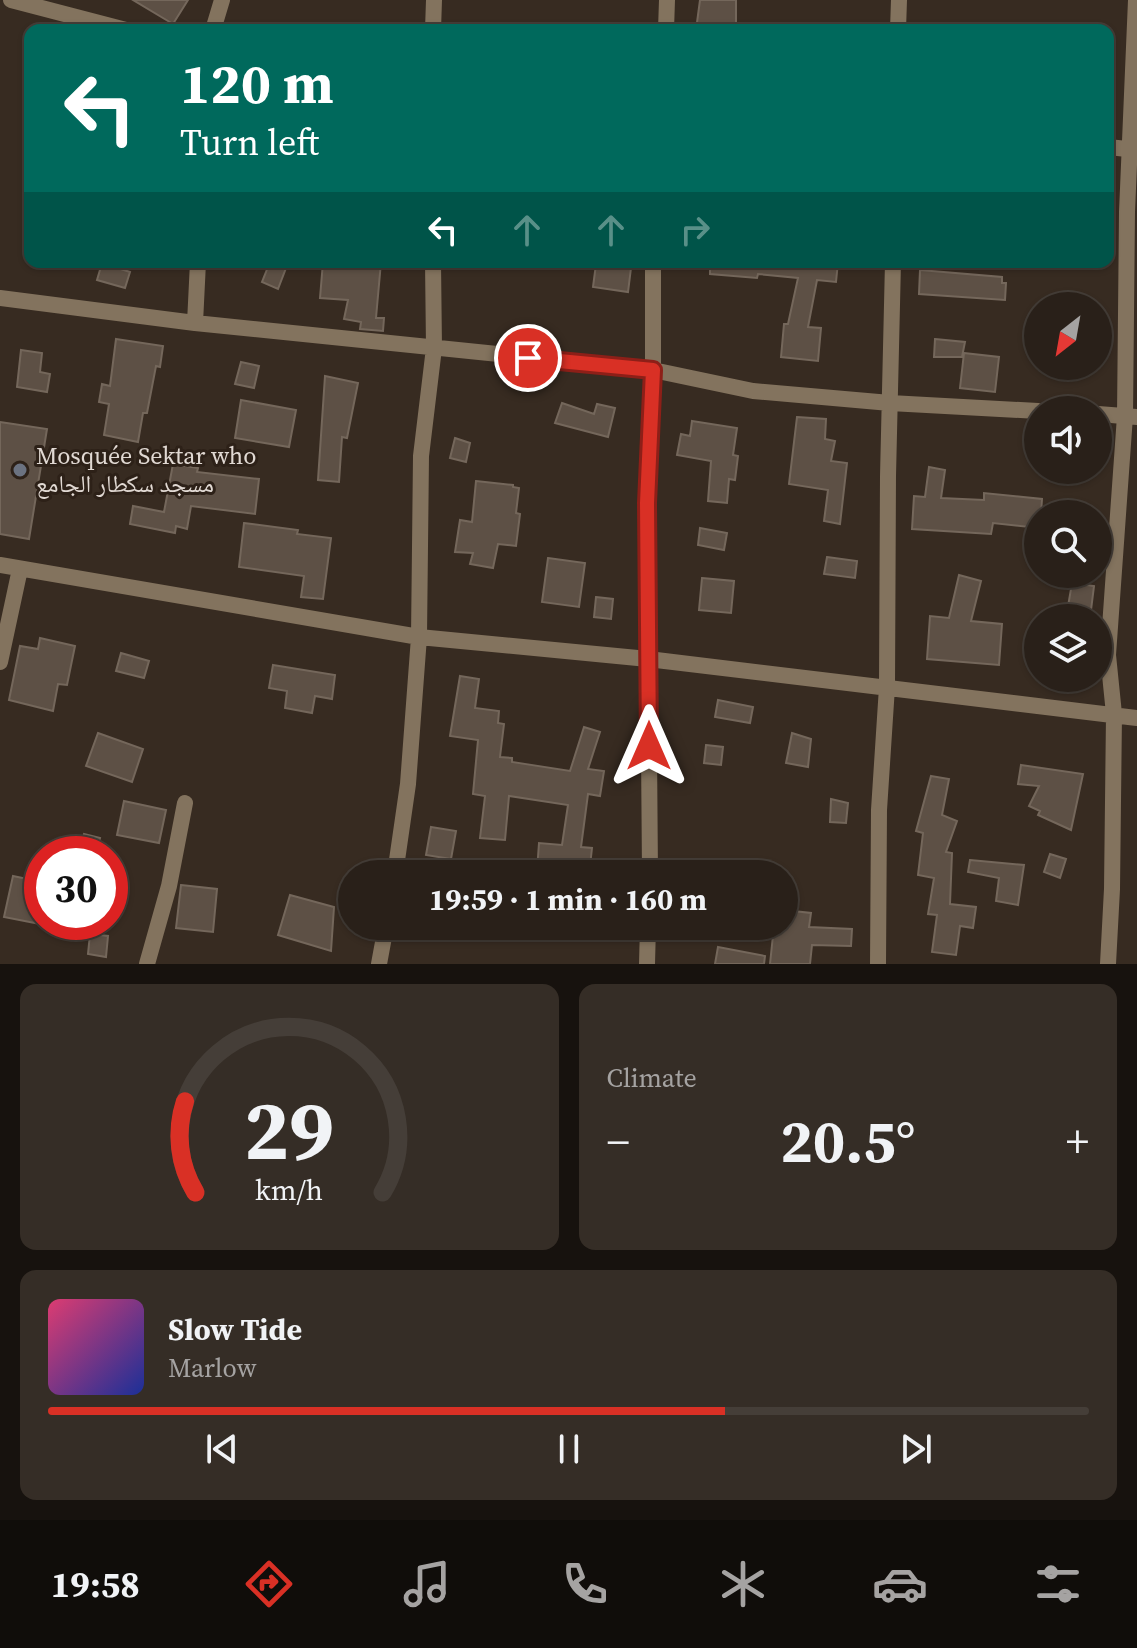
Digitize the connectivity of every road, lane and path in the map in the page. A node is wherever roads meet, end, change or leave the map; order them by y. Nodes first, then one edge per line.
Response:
1 (11, 0) edge
2 (222, 0) edge
3 (434, 0) edge
4 (667, 0) edge
5 (899, 0) edge
6 (1136, 0) edge
7 (103, 24) edge
8 (215, 24) edge
9 (433, 24) edge
10 (666, 24) edge
11 (898, 24) edge
12 (1133, 150) edge
13 (198, 268) edge
14 (433, 268) edge
15 (653, 268) edge
16 (893, 268) edge
17 (0, 298) edge
18 (195, 323) junction
19 (434, 348) junction
20 (653, 370) junction
21 (890, 403) junction
22 (1024, 410) edge
23 (1131, 416) edge
24 (0, 565) edge
25 (20, 569) junction
26 (419, 637) junction
27 (648, 659) junction
28 (0, 662) edge
29 (887, 687) junction
30 (1114, 714) junction
31 (1137, 718) edge
32 (185, 803) dead end
33 (397, 860) edge
34 (650, 860) edge
35 (383, 940) edge
36 (648, 940) edge
37 (147, 964) edge
38 (379, 964) edge
39 (647, 964) edge
40 (878, 964) edge
41 (1108, 964) edge

1 - 7 street
2 - 8 street
3 - 9 street
4 - 10 street
5 - 11 street
6 - 12 street
12 - 23 street
13 - 18 street
14 - 19 street
15 - 20 street
16 - 21 street
17 - 18 street
18 - 19 street
19 - 20 street
19 - 26 street
20 - 21 street
20 - 27 street
21 - 22 street
21 - 29 street
23 - 30 street
24 - 25 street
25 - 26 street
25 - 28 street
26 - 27 street
26 - 33 street
27 - 29 street
27 - 34 street
29 - 30 street
29 - 40 street
30 - 31 street
30 - 41 street
32 - 37 street
35 - 38 street
36 - 39 street

